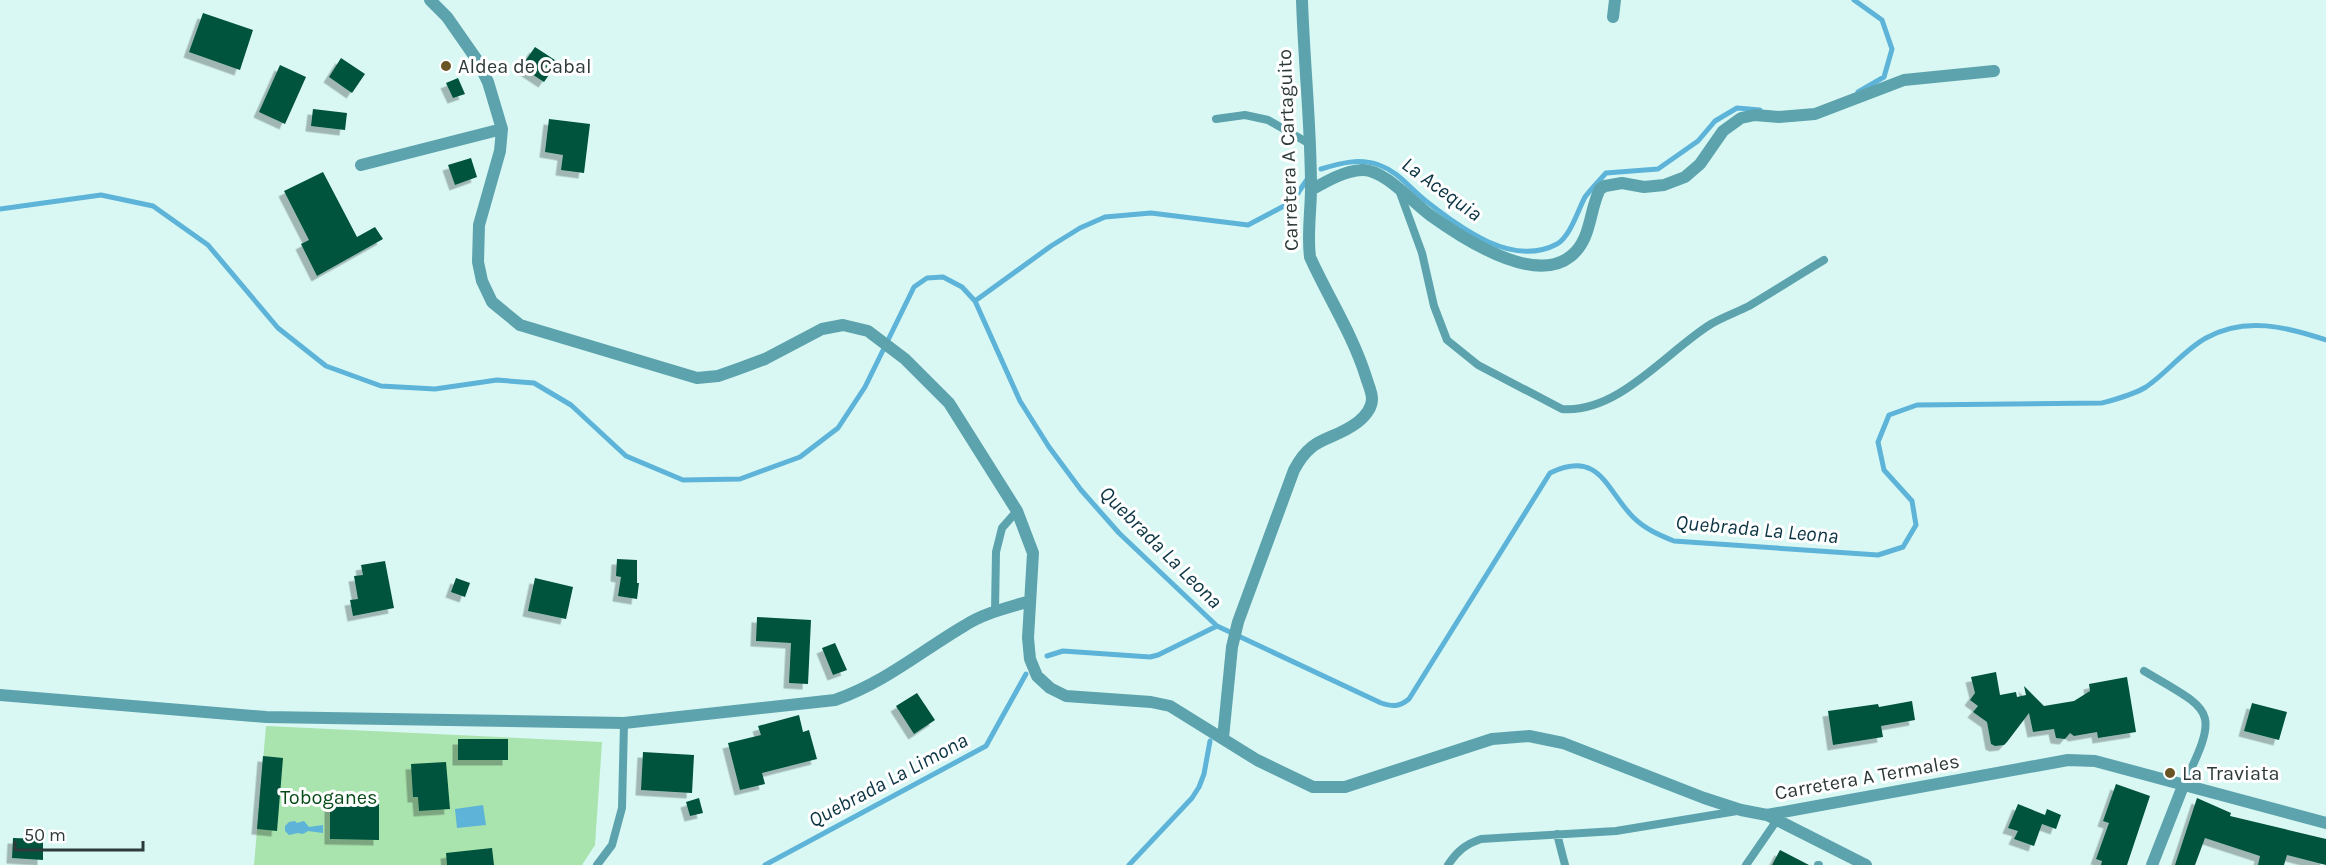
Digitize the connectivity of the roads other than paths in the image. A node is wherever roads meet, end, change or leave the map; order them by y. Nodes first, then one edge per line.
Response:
1 (430, 0) edge
2 (1302, 0) edge
3 (1615, 0) edge
4 (1613, 17) dead end
5 (1994, 71) dead end
6 (1216, 119) dead end
7 (502, 129) junction
8 (1310, 144) junction
9 (361, 165) dead end
10 (1311, 189) junction
11 (1399, 189) junction
12 (1824, 260) dead end
13 (1017, 511) junction
14 (1030, 601) junction
15 (995, 611) junction
16 (2144, 670) dead end
17 (0, 696) edge
18 (624, 723) junction
19 (1223, 738) junction
20 (2183, 786) junction
21 (1741, 810) junction
22 (1772, 817) junction
23 (2326, 823) edge
24 (1557, 834) junction
25 (597, 865) edge
26 (1448, 865) edge
27 (1565, 865) edge
28 (1746, 865) edge
29 (1866, 865) edge
30 (2152, 865) edge

1 - 7 street
2 - 8 street, Carretera A Cartaguito
3 - 4 street
5 - 11 street
6 - 8 lane
7 - 9 street
7 - 13 street, Carretera A Termales
8 - 10 street, Carretera A Cartaguito
10 - 11 street
10 - 19 street, Carretera A Cartaguito
11 - 12 lane
13 - 14 street, Carretera A Termales
13 - 15 lane
14 - 15 street
14 - 19 street, Carretera A Termales
15 - 18 street
16 - 20 lane
17 - 18 street
18 - 25 lane
19 - 21 street, Carretera A Termales
20 - 22 street, Carretera A Termales
20 - 23 street, Carretera A Termales
20 - 30 street
21 - 22 street, Carretera A Termales
21 - 24 lane
22 - 28 lane
22 - 29 street
24 - 26 lane
24 - 27 lane

